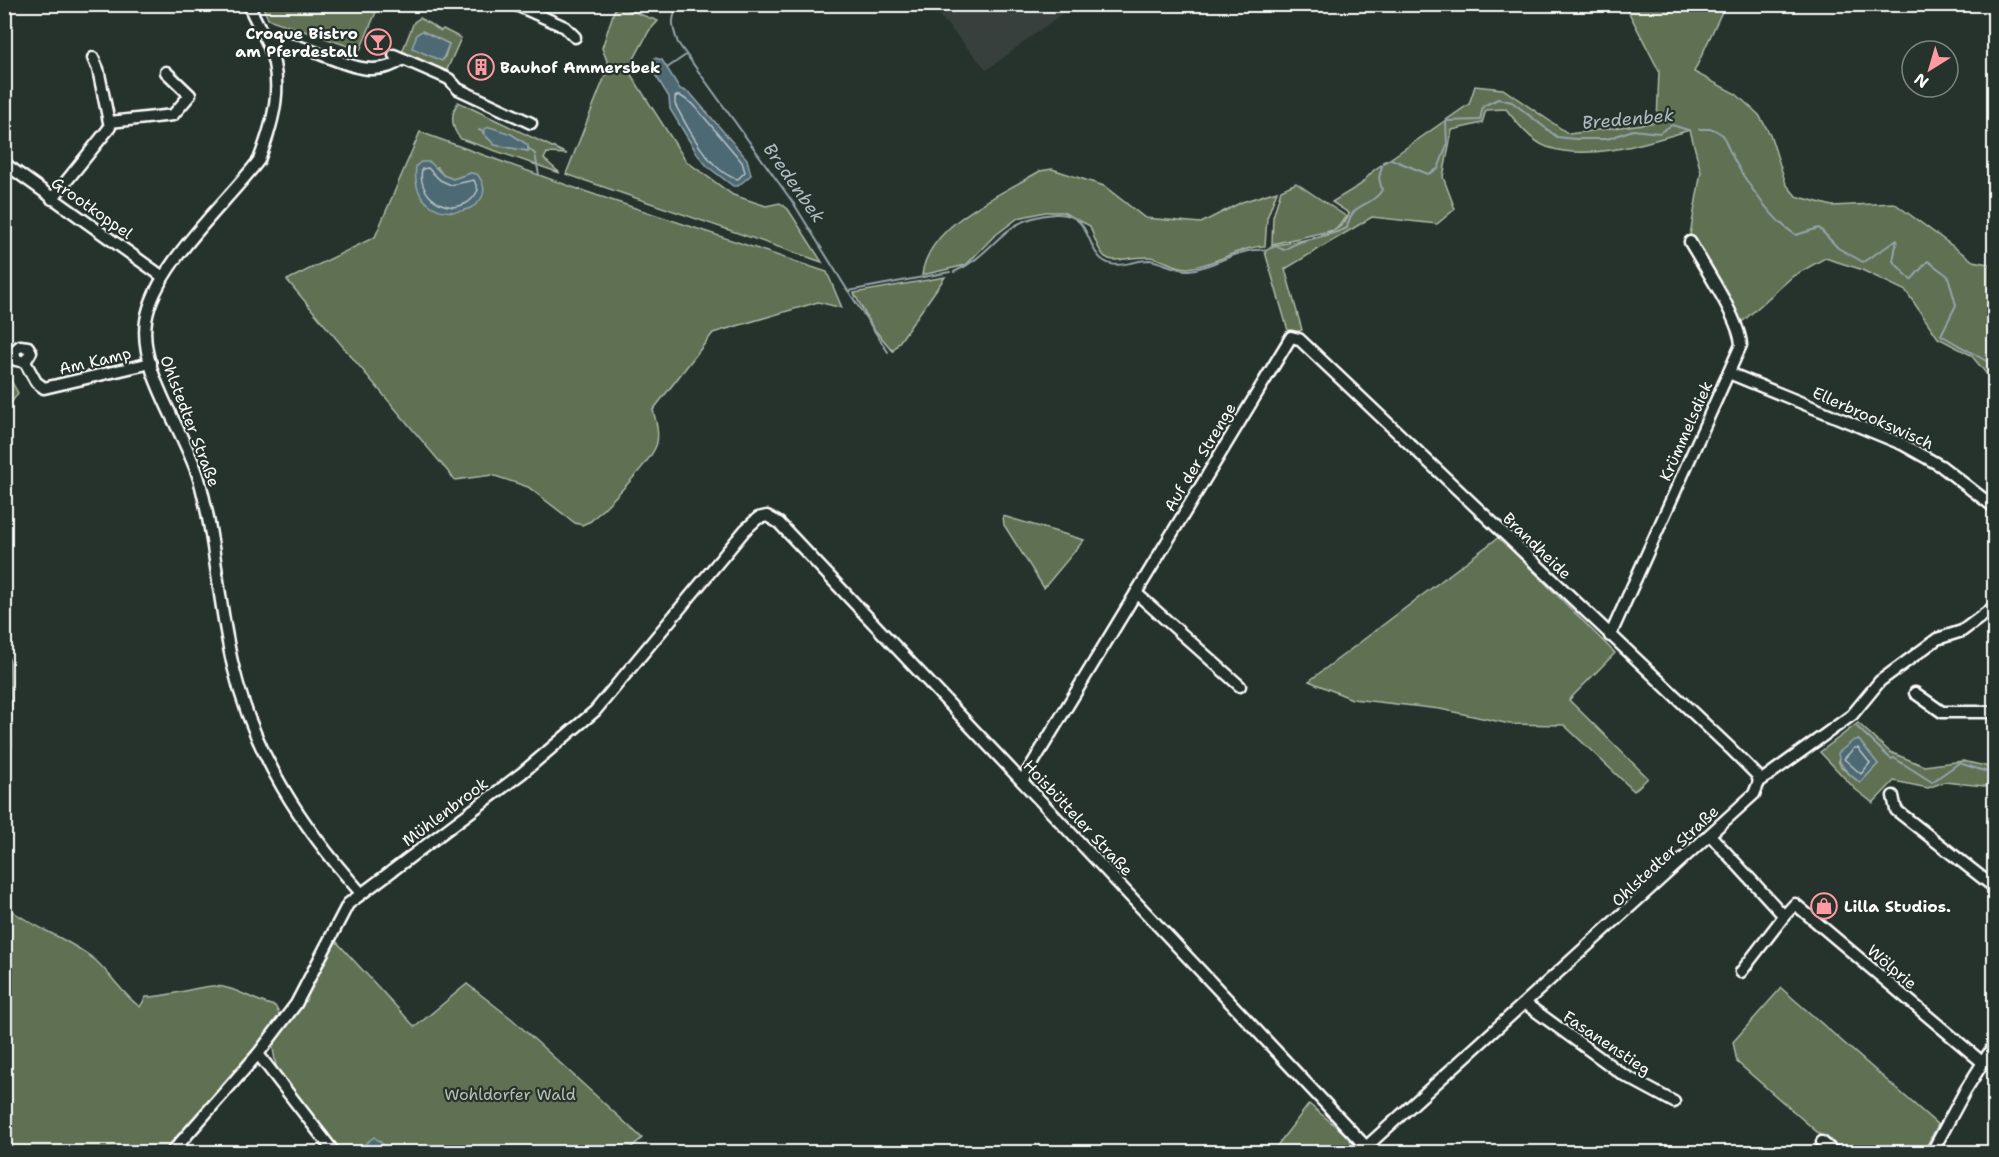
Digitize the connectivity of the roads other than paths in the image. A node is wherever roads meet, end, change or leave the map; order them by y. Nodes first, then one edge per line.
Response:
1 (248, 4) edge
2 (514, 4) edge
3 (575, 37) dead end
4 (268, 44) junction
5 (93, 58) dead end
6 (166, 72) dead end
7 (110, 122) junction
8 (531, 123) dead end
9 (4, 163) edge
10 (52, 199) junction
11 (1690, 242) dead end
12 (163, 277) junction
13 (1291, 337) joint
14 (25, 362) dead end
15 (151, 363) junction
16 (1729, 373) junction
17 (1995, 507) edge
18 (763, 516) joint
19 (1136, 593) junction
20 (1995, 607) edge
21 (1610, 636) junction
22 (1240, 686) dead end
23 (1916, 693) dead end
24 (1995, 712) edge
25 (1022, 781) junction
26 (1759, 782) junction
27 (1893, 796) dead end
28 (1710, 835) junction
29 (1995, 887) edge
30 (361, 892) junction
31 (1784, 916) junction
32 (1741, 972) dead end
33 (1526, 1004) junction
34 (1995, 1045) edge
35 (258, 1054) junction
36 (1982, 1062) junction
37 (1674, 1102) dead end
38 (1822, 1142) dead end
39 (1369, 1150) edge
40 (172, 1152) edge
41 (334, 1152) edge
42 (1834, 1152) edge
43 (1932, 1152) edge

1 - 4 street, Ohlstedter Straße
2 - 3 street
4 - 8 street
4 - 12 street, Ohlstedter Straße
5 - 7 street
6 - 7 street
7 - 10 street
9 - 10 street, Grootkoppel
10 - 12 street, Grootkoppel
11 - 16 street, Krümmelsdiek
12 - 15 street, Ohlstedter Straße
13 - 19 street, Auf der Strenge
13 - 21 street, Brandheide
14 - 15 street, Am Kamp
15 - 30 street, Ohlstedter Straße
16 - 17 street, Ellerbrookswisch
16 - 21 street, Krümmelsdiek
18 - 25 street, Hoisbütteler Straße
18 - 30 street, Mühlenbrook
19 - 22 street
19 - 25 street, Auf der Strenge
20 - 26 street, Ohlstedter Straße
21 - 26 street, Brandheide
23 - 24 street
25 - 39 street, Hoisbütteler Straße
26 - 28 street, Ohlstedter Straße
27 - 29 street
28 - 31 street
28 - 33 street, Ohlstedter Straße
30 - 35 street, Mühlenbrook
31 - 32 street
31 - 36 street, Wölprie
33 - 37 street, Fasanenstieg
33 - 39 street, Ohlstedter Straße
34 - 36 street
35 - 40 street, Mühlenbrook
35 - 41 street
36 - 43 street
38 - 42 street

